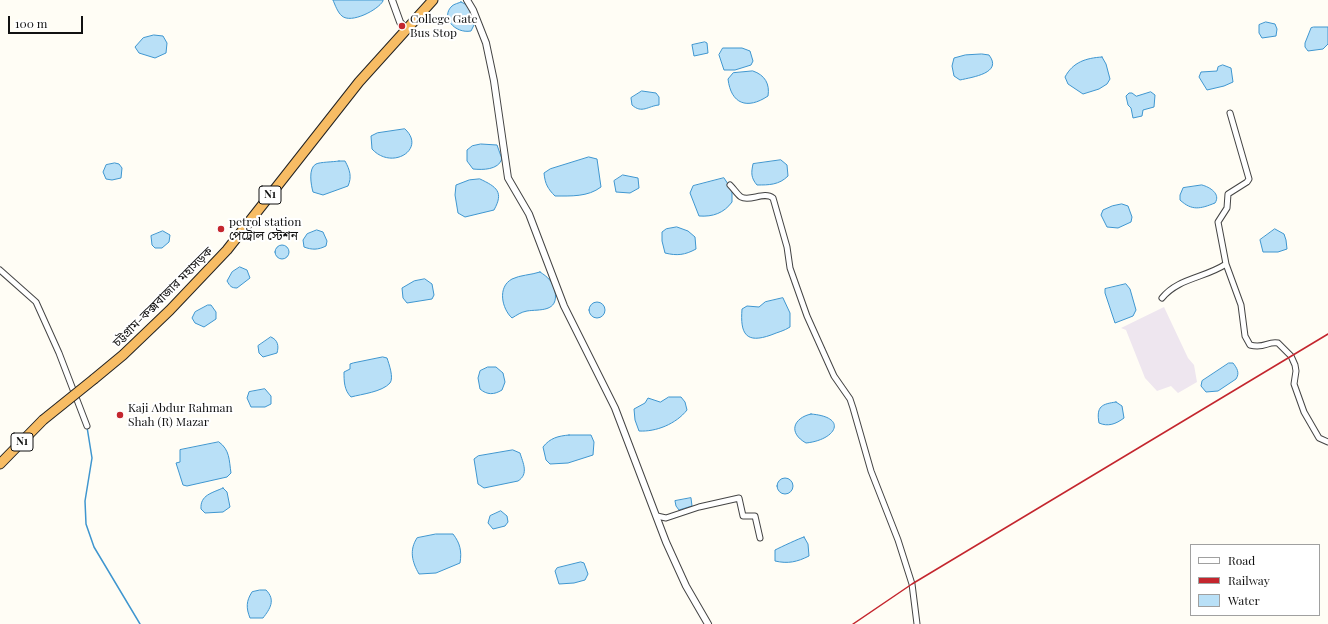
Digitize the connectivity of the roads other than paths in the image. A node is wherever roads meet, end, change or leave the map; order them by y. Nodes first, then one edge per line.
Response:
1 (392, 0) edge
2 (433, 0) edge
3 (467, 0) edge
4 (406, 30) junction
5 (1230, 113) dead end
6 (730, 184) dead end
7 (1226, 264) junction
8 (0, 270) edge
9 (1162, 298) dead end
10 (87, 426) dead end
11 (1328, 442) edge
12 (0, 464) edge
13 (657, 516) junction
14 (760, 538) dead end
15 (708, 624) edge
16 (917, 624) edge

1 - 4 street
2 - 4 highway, চট্টগ্রাম-কক্সবাজার মহাসড়ক / N1
3 - 13 street
4 - 12 highway, চট্টগ্রাম-কক্সবাজার মহাসড়ক / N1, bridge
5 - 7 street
6 - 16 street
7 - 9 street
7 - 11 street
8 - 10 street
13 - 14 street
13 - 15 street

